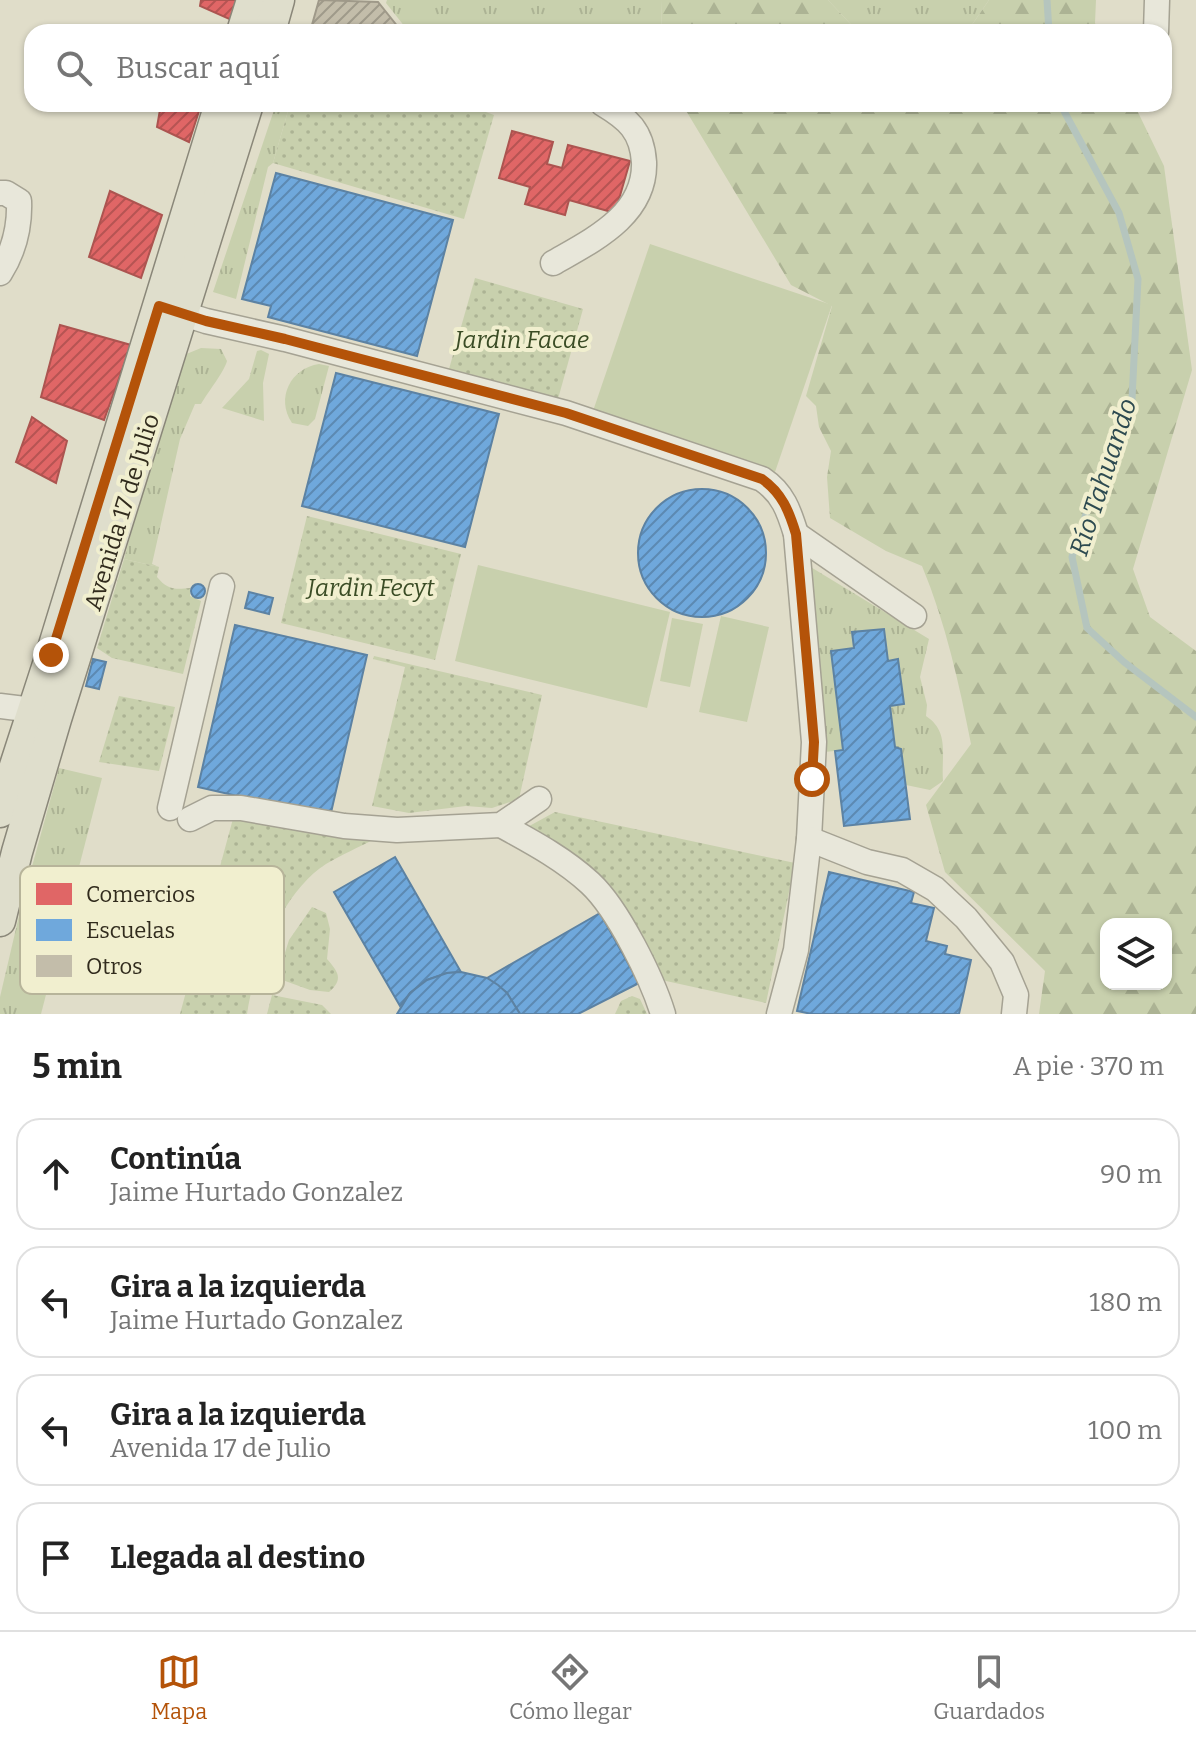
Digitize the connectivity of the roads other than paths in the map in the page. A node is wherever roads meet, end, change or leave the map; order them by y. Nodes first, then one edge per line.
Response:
1 (252, 0) edge
2 (279, 0) edge
3 (1157, 0) edge
4 (244, 24) edge
5 (272, 24) edge
6 (1156, 24) edge
7 (218, 112) edge
8 (245, 112) edge
9 (617, 112) edge
10 (0, 193) edge
11 (553, 263) dead end
12 (0, 273) edge
13 (171, 310) junction
14 (796, 534) junction
15 (222, 586) dead end
16 (914, 616) dead end
17 (0, 706) edge
18 (45, 715) junction
19 (539, 799) dead end
20 (0, 812) edge
21 (501, 825) junction
22 (809, 839) junction
23 (0, 921) edge
24 (663, 1014) edge
25 (779, 1014) edge
26 (1014, 1014) edge

1 - 4 main road
2 - 5 main road
3 - 6 street
7 - 13 main road, Avenida 17 de Julio
8 - 13 main road, Avenida 17 de Julio
9 - 11 street
10 - 12 street
13 - 14 street
13 - 18 main road, Avenida 17 de Julio
14 - 16 street
14 - 22 street
15 - 21 street
17 - 18 street
18 - 20 main road, Avenida 17 de Julio
18 - 23 main road, Avenida 17 de Julio
19 - 21 street
21 - 24 street
22 - 25 street
22 - 26 street

